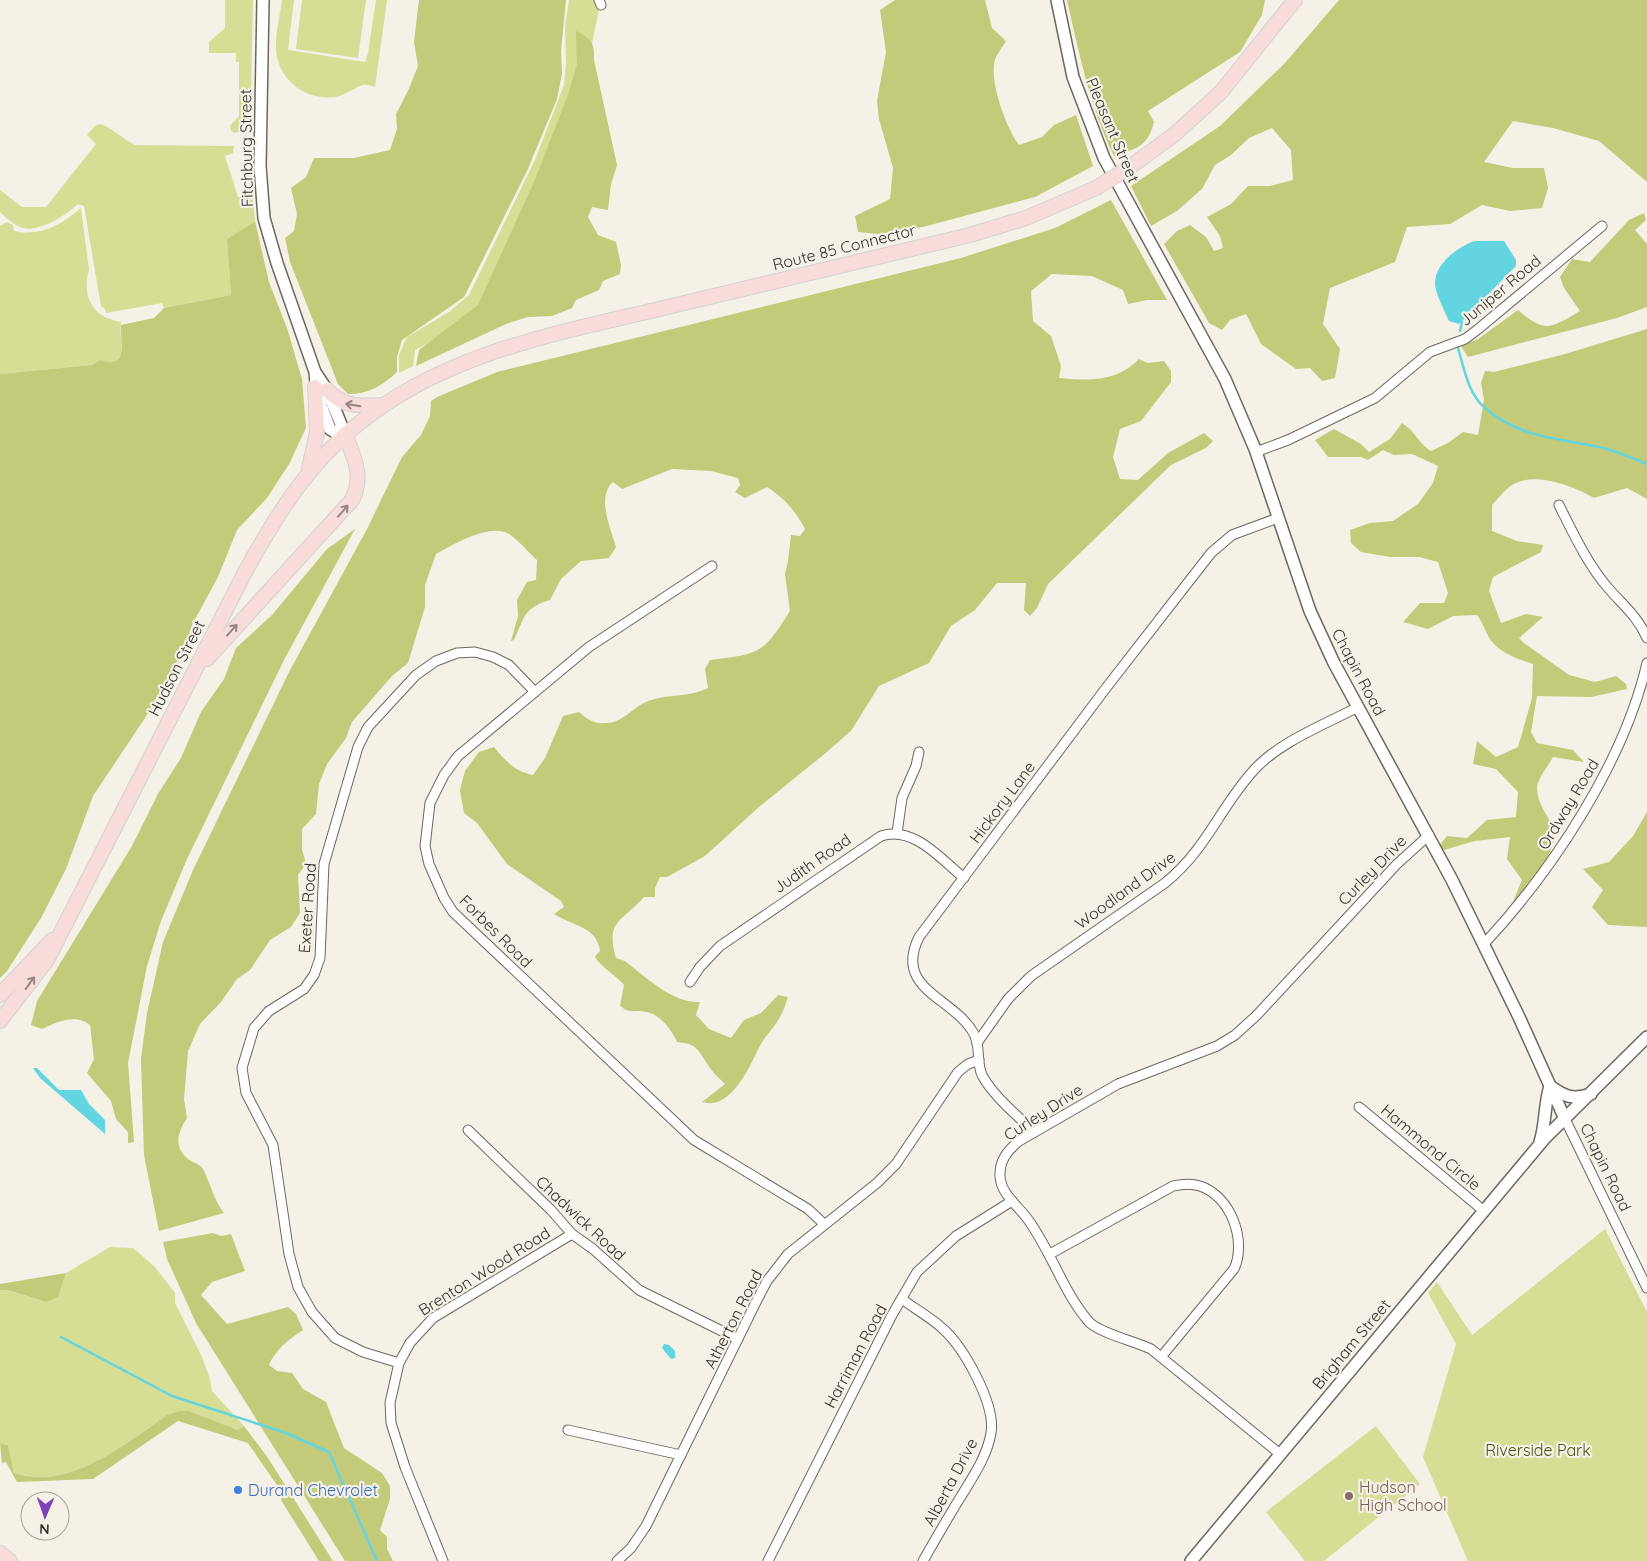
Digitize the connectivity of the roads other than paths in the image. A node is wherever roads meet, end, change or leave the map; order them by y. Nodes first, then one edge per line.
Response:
1 (262, 0) edge
2 (1058, 0) edge
3 (1295, 0) edge
4 (1602, 226) dead end
5 (1162, 264) joint
6 (321, 388) junction
7 (383, 405) junction
8 (345, 434) junction
9 (1256, 452) junction
10 (307, 475) junction
11 (1559, 505) dead end
12 (1278, 518) junction
13 (712, 566) dead end
14 (1647, 638) edge
15 (1647, 663) edge
16 (535, 692) junction
17 (181, 697) junction
18 (1358, 707) junction
19 (919, 752) dead end
20 (898, 833) junction
21 (1429, 835) junction
22 (964, 878) junction
23 (59, 932) junction
24 (1484, 944) junction
25 (690, 982) dead end
26 (0, 995) edge
27 (0, 1021) edge
28 (1647, 1037) edge
29 (977, 1043) junction
30 (979, 1060) junction
31 (1550, 1086) junction
32 (1591, 1094) junction
33 (1359, 1107) dead end
34 (1565, 1119) junction
35 (468, 1130) dead end
36 (1034, 1132) junction
37 (1537, 1148) junction
38 (1012, 1201) junction
39 (1484, 1211) junction
40 (824, 1224) junction
41 (572, 1234) junction
42 (1050, 1254) junction
43 (1647, 1288) edge
44 (902, 1299) junction
45 (738, 1339) junction
46 (1162, 1357) junction
47 (399, 1363) junction
48 (568, 1430) dead end
49 (1280, 1454) junction
50 (681, 1455) junction
51 (0, 1552) edge
52 (10, 1561) edge
53 (443, 1561) edge
54 (617, 1561) edge
55 (768, 1561) edge
56 (923, 1561) edge
57 (1191, 1561) edge

1 - 6 street, Fitchburg Street
2 - 5 street, Pleasant Street
3 - 7 main road, Route 85 Connector, bridge
4 - 9 street, Juniper Road
5 - 9 street, Chapin Road
7 -> 6 main road
6 - 8 street
6 - 10 main road
7 - 8 main road, Route 85 Connector
8 - 10 main road, Hudson Street
17 -> 8 main road
9 - 12 street, Chapin Road
10 - 17 main road, Hudson Street
11 - 14 street
12 - 18 street, Chapin Road
12 - 22 street, Hickory Lane
13 - 16 street, Forbes Road
15 - 24 street, Ordway Road
16 - 40 street, Forbes Road
16 - 47 street, Exeter Road
17 - 23 main road, Hudson Street
18 - 21 street, Chapin Road
18 - 29 street, Woodland Drive
19 - 20 street
20 - 22 street
20 - 25 street, Judith Road
21 - 24 street, Chapin Road
21 - 36 street, Curley Drive
22 - 29 street, Hickory Lane
23 - 26 main road, Hudson Street
27 -> 23 main road, Hudson Street
24 - 31 street, Chapin Road
28 - 32 street, Brigham Street
29 - 30 street, Hickory Lane
30 - 36 street, Hickory Lane
30 - 40 street, Atherton Road
31 - 32 street
31 - 34 street, Chapin Road
31 - 37 street, Brigham Street
32 - 34 street, Brigham Street
33 - 39 street, Hammond Circle
34 - 37 street, Brigham Street
34 - 43 street, Chapin Road
35 - 41 street, Chadwick Road
36 - 38 street, Curley Drive
37 - 39 street, Brigham Street
38 - 42 street, Curley Drive
38 - 44 street, Harriman Road
39 - 49 street, Brigham Street
40 - 45 street, Atherton Road
41 - 45 street, Chadwick Road
41 - 47 street, Brenton Wood Road
42 - 46 street, Curley Drive
42 - 46 street
44 - 55 street, Harriman Road
44 - 56 street, Alberta Drive
45 - 50 street, Atherton Road
46 - 49 street, Curley Drive
47 - 53 street, Brenton Wood Road
48 - 50 street
49 - 57 street, Brigham Street
50 - 54 street, Atherton Road
51 - 52 main road

